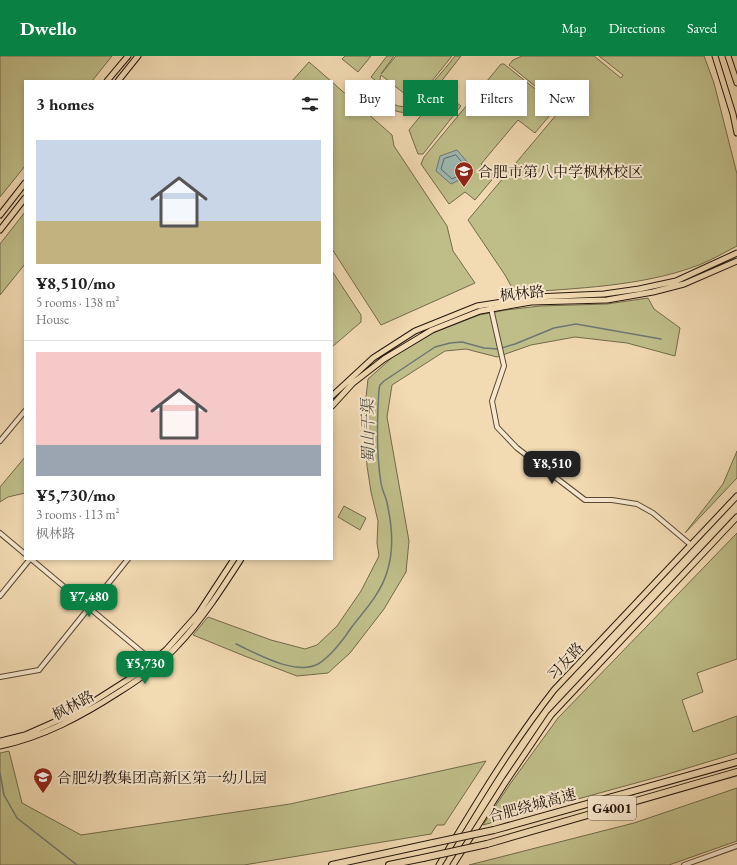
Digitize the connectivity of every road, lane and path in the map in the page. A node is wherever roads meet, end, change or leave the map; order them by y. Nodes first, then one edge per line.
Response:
1 (128, 56) edge
2 (138, 56) edge
3 (715, 56) edge
4 (728, 56) edge
5 (108, 80) edge
6 (119, 80) edge
7 (737, 83) edge
8 (737, 133) edge
9 (24, 184) edge
10 (24, 199) edge
11 (0, 214) edge
12 (0, 230) edge
13 (737, 253) edge
14 (737, 261) edge
15 (490, 306) junction
16 (333, 395) edge
17 (333, 405) edge
18 (24, 412) edge
19 (0, 441) edge
20 (737, 496) edge
21 (737, 517) edge
22 (0, 533) edge
23 (691, 545) junction
24 (24, 553) edge
25 (30, 560) edge
26 (32, 560) edge
27 (127, 560) edge
28 (233, 560) edge
29 (240, 560) edge
30 (0, 596) edge
31 (89, 608) junction
32 (155, 663) junction
33 (0, 677) edge
34 (0, 741) edge
35 (0, 746) edge
36 (737, 762) edge
37 (737, 772) edge
38 (737, 846) edge
39 (332, 865) edge
40 (389, 865) edge
41 (439, 865) edge
42 (453, 865) edge
43 (684, 865) edge

1 - 5 main road
2 - 6 main road
3 - 8 main road
4 - 7 main road
9 - 11 main road
10 - 12 main road
13 - 15 main road, 枫林路
14 - 15 main road, 枫林路
15 - 16 main road, 枫林路
15 - 17 main road, 枫林路
15 - 23 street
18 - 19 street
20 - 23 main road, 习友路
21 - 42 main road, 习友路
22 - 24 street
23 - 41 main road, 习友路
25 - 30 street
26 - 31 street
27 - 31 street
28 - 32 main road, 枫林路
29 - 32 main road, 枫林路
31 - 32 street
31 - 33 street
32 - 34 main road, 枫林路
32 - 35 main road, 枫林路
36 - 39 highway, 合肥绕城高速 / G4001, bridge
37 - 40 highway, 合肥绕城高速 / G4001, bridge
38 - 43 street

